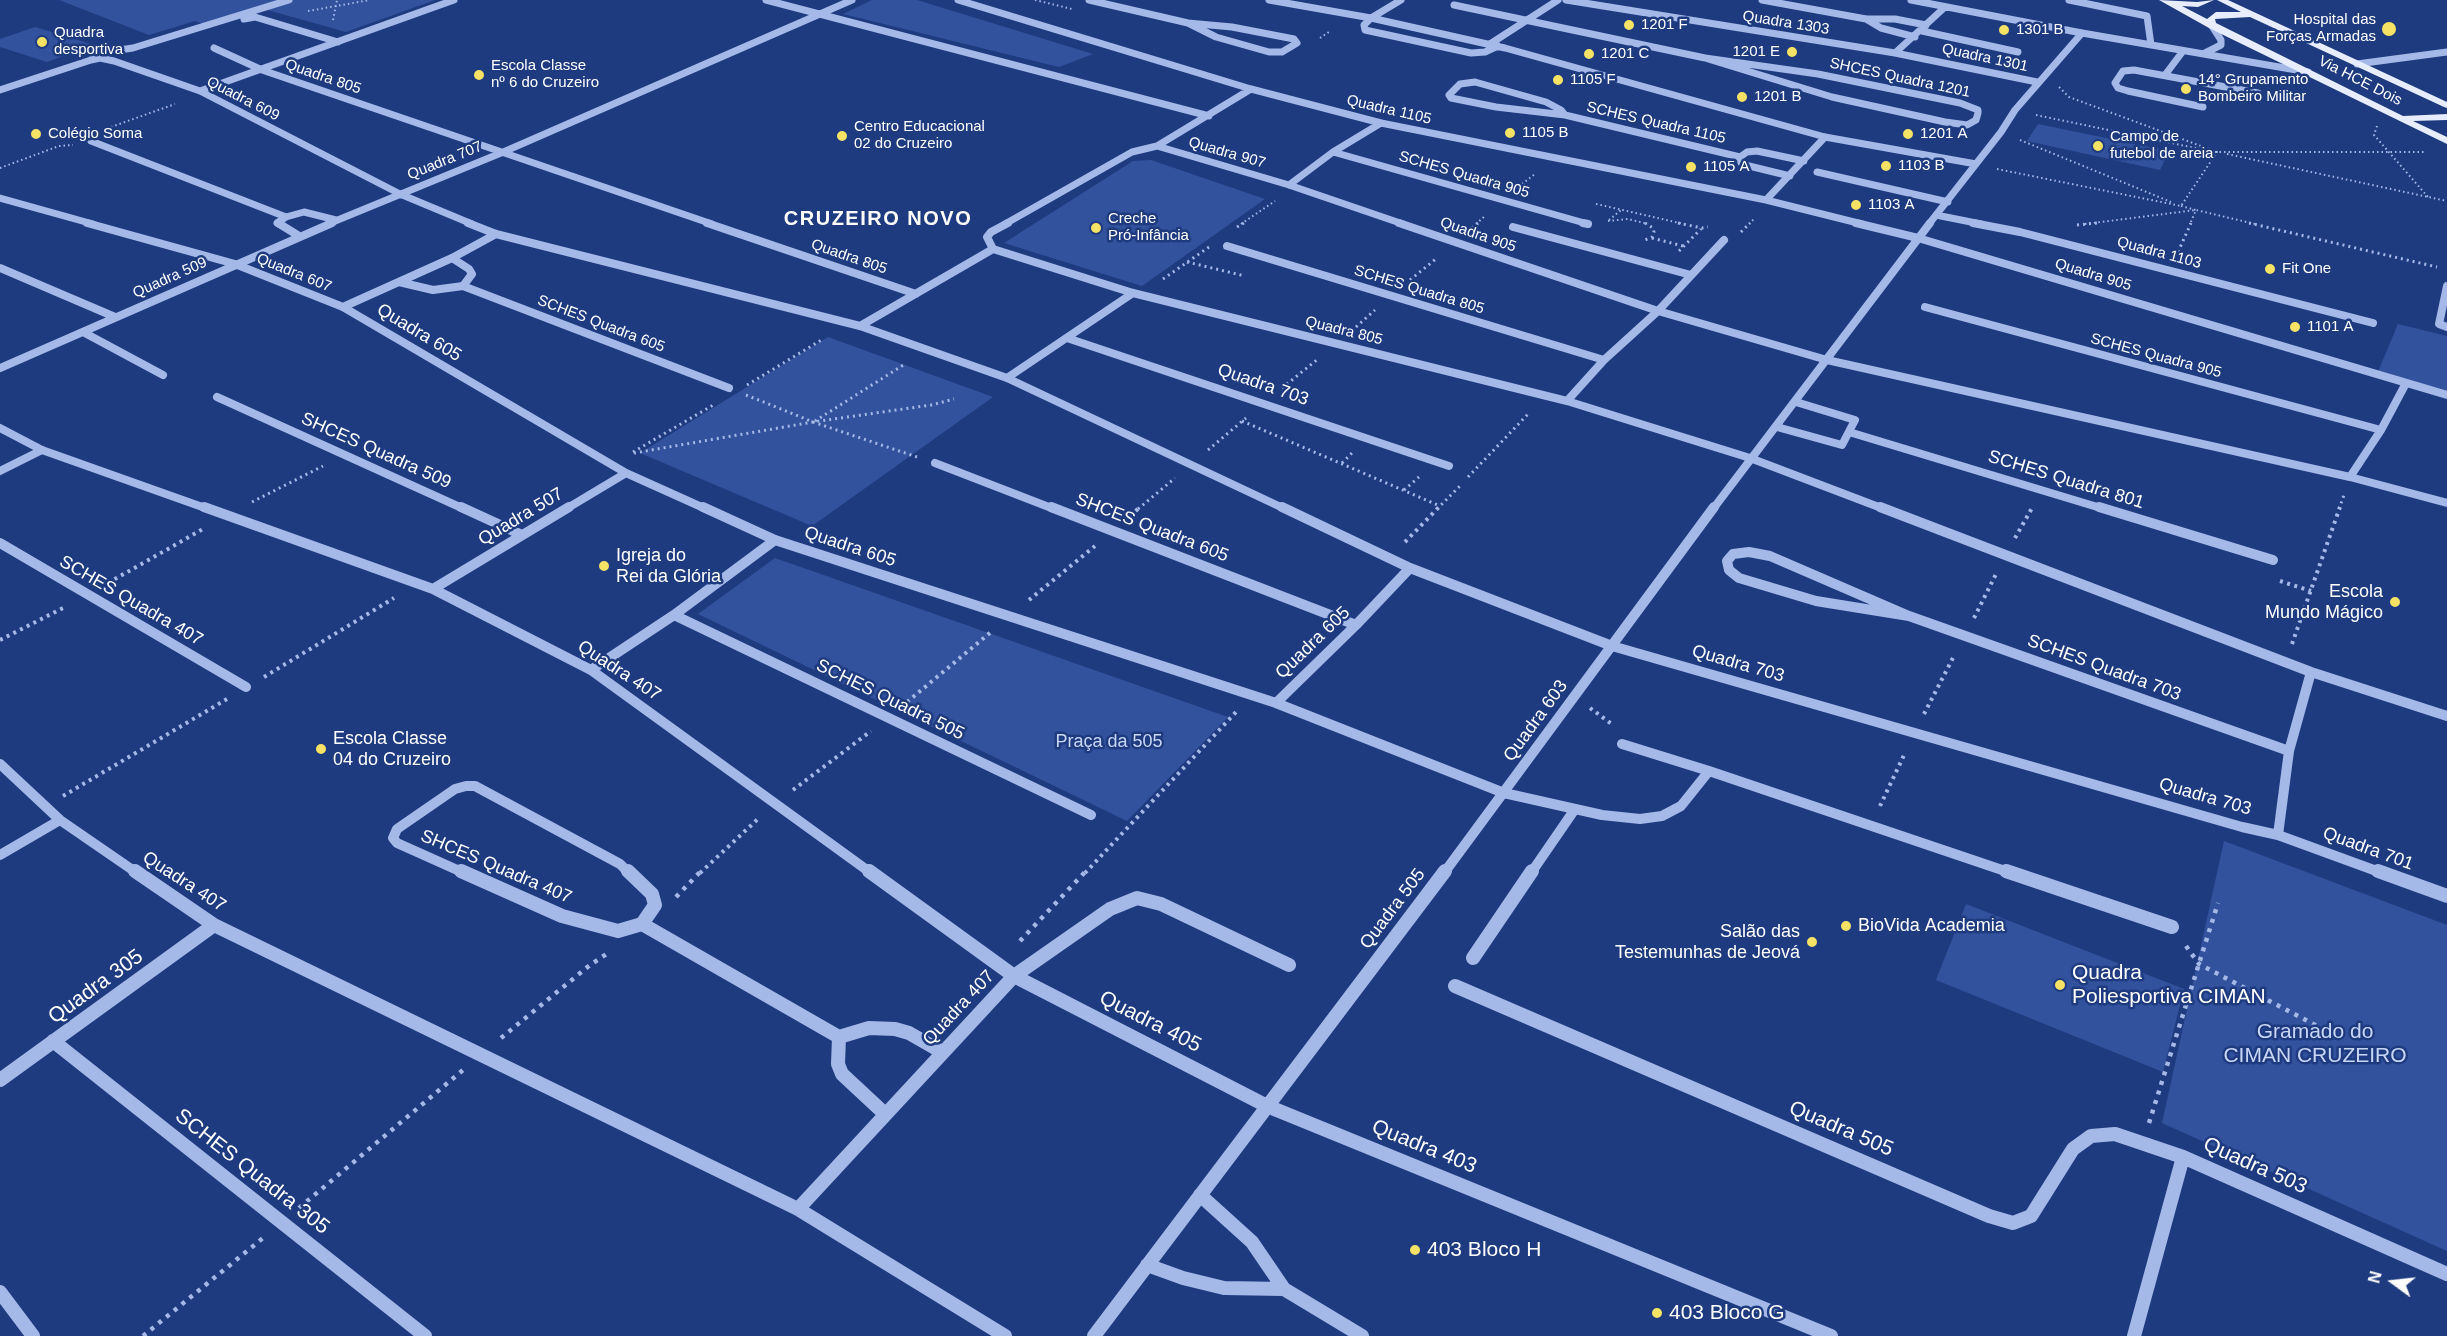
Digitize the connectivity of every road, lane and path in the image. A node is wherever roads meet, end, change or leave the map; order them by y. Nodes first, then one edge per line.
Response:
1 (289, 0) edge
2 (370, 0) edge
3 (454, 0) edge
4 (766, 0) edge
5 (852, 0) edge
6 (958, 0) edge
7 (1089, 0) edge
8 (1269, 0) edge
9 (1401, 0) edge
10 (1558, 0) edge
11 (1566, 0) edge
12 (1762, 0) edge
13 (1911, 0) edge
14 (2069, 0) edge
15 (2164, 0) edge
16 (2210, 0) edge
17 (2220, 0) edge
18 (989, 3) dead end
19 (1454, 5) dead end
20 (981, 6) junction
21 (1945, 7) junction
22 (304, 11) dead end
23 (819, 14) junction
24 (2253, 16) junction
25 (1371, 18) junction
26 (1866, 19) junction
27 (1524, 22) junction
28 (1188, 23) junction
29 (2212, 26) junction
30 (1924, 28) junction
31 (2082, 33) junction
32 (1915, 37) junction
33 (339, 42) junction
34 (1490, 44) junction
35 (2151, 45) junction
36 (1498, 46) junction
37 (213, 48) dead end
38 (2183, 51) junction
39 (2018, 52) dead end
40 (2447, 52) edge
41 (1895, 53) junction
42 (2202, 54) junction
43 (1705, 58) junction
44 (114, 61) junction
45 (2357, 64) junction
46 (262, 70) junction
47 (2308, 72) junction
48 (2166, 75) junction
49 (2037, 82) junction
50 (2055, 82) dead end
51 (0, 84) edge
52 (1251, 89) junction
53 (0, 90) edge
54 (202, 92) junction
55 (2258, 93) dead end
56 (2447, 105) edge
57 (2203, 107) dead end
58 (2015, 110) junction
59 (1564, 115) junction
60 (1209, 116) junction
61 (2383, 116) junction
62 (2447, 117) edge
63 (1381, 123) junction
64 (2001, 132) junction
65 (1824, 136) junction
66 (91, 141) junction
67 (2447, 141) edge
68 (1157, 146) junction
69 (1333, 152) junction
70 (2217, 152) junction
71 (2386, 152) junction
72 (2426, 152) dead end
73 (501, 153) junction
74 (1740, 157) junction
75 (1555, 158) junction
76 (1804, 160) junction
77 (1976, 165) junction
78 (0, 168) edge
79 (1817, 172) dead end
80 (1790, 176) junction
81 (1289, 185) junction
82 (1530, 189) dead end
83 (400, 194) junction
84 (2428, 197) junction
85 (0, 198) edge
86 (1503, 200) junction
87 (1769, 201) junction
88 (2447, 201) edge
89 (1587, 202) dead end
90 (1948, 202) junction
91 (2181, 206) junction
92 (2196, 210) junction
93 (1936, 215) junction
94 (286, 217) junction
95 (336, 220) junction
96 (1608, 221) dead end
97 (1588, 224) dead end
98 (2066, 226) dead end
99 (1513, 227) dead end
100 (1702, 228) junction
101 (1723, 230) junction
102 (496, 234) junction
103 (299, 236) junction
104 (1652, 237) junction
105 (1918, 238) junction
106 (1637, 240) dead end
107 (1724, 240) joint
108 (1456, 242) junction
109 (1227, 246) dead end
110 (1684, 246) junction
111 (993, 249) junction
112 (1675, 254) dead end
113 (452, 258) junction
114 (236, 264) junction
115 (0, 268) edge
116 (2170, 270) junction
117 (2447, 270) edge
118 (1691, 275) junction
119 (399, 282) junction
120 (463, 286) junction
121 (2447, 286) edge
122 (1133, 293) junction
123 (916, 294) junction
124 (1391, 296) junction
125 (343, 307) junction
126 (1924, 307) dead end
127 (1658, 311) junction
128 (115, 317) junction
129 (2373, 323) dead end
130 (860, 326) junction
131 (2447, 327) edge
132 (83, 332) junction
133 (1067, 338) junction
134 (1337, 344) junction
135 (926, 351) junction
136 (1605, 360) junction
137 (1827, 360) junction
138 (0, 368) edge
139 (163, 375) dead end
140 (1007, 378) junction
141 (2405, 385) junction
142 (729, 387) joint
143 (2447, 395) edge
144 (217, 397) dead end
145 (954, 399) dead end
146 (1567, 400) junction
147 (1796, 402) junction
148 (1263, 404) junction
149 (1242, 421) junction
150 (813, 422) junction
151 (1777, 427) junction
152 (0, 428) edge
153 (2381, 430) junction
154 (1849, 432) junction
155 (42, 450) junction
156 (630, 454) dead end
157 (345, 455) junction
158 (1750, 458) junction
159 (935, 463) joint
160 (1191, 465) junction
161 (1449, 466) dead end
162 (0, 471) edge
163 (626, 473) junction
164 (2350, 477) junction
165 (2447, 503) edge
166 (1440, 506) dead end
167 (226, 516) junction
168 (1112, 531) junction
169 (522, 535) junction
170 (775, 540) junction
171 (0, 543) edge
172 (2273, 560) dead end
173 (1410, 568) junction
174 (433, 590) junction
175 (88, 595) junction
176 (674, 615) junction
177 (1909, 616) junction
178 (1010, 617) junction
179 (1356, 625) junction
180 (0, 640) edge
181 (1612, 646) junction
182 (2286, 662) junction
183 (591, 670) junction
184 (2310, 672) junction
185 (246, 687) dead end
186 (1252, 695) junction
187 (1575, 697) junction
188 (1275, 703) junction
189 (2447, 716) edge
190 (889, 718) junction
191 (1622, 744) joint
192 (2289, 751) junction
193 (0, 764) edge
194 (1709, 771) junction
195 (1504, 793) junction
196 (775, 804) junction
197 (1575, 809) junction
198 (1091, 815) dead end
199 (60, 820) junction
200 (2278, 835) junction
201 (0, 855) edge
202 (2447, 896) edge
203 (2218, 903) dead end
204 (214, 925) junction
205 (645, 926) junction
206 (2172, 927) joint
207 (609, 952) dead end
208 (1473, 958) dead end
209 (2199, 963) junction
210 (998, 965) junction
211 (1289, 965) dead end
212 (1014, 976) junction
213 (1455, 986) dead end
214 (839, 1037) junction
215 (2340, 1038) dead end
216 (53, 1041) junction
217 (942, 1052) junction
218 (482, 1055) junction
219 (0, 1080) edge
220 (1267, 1106) junction
221 (885, 1114) junction
222 (2141, 1143) junction
223 (2183, 1157) junction
224 (1200, 1195) junction
225 (798, 1209) junction
226 (281, 1223) junction
227 (1147, 1265) junction
228 (2447, 1274) edge
229 (1284, 1289) junction
230 (0, 1292) edge
231 (33, 1336) edge
232 (143, 1336) edge
233 (425, 1336) edge
234 (1005, 1336) edge
235 (1094, 1336) edge
236 (1362, 1336) edge
237 (1831, 1336) edge
238 (2134, 1336) edge

1 - 51 street
2 - 22 path
3 - 33 street, Quadra 805
4 - 23 street
5 - 23 street
6 - 20 street, Quadra 1105
7 - 28 street
8 - 25 street
9 - 25 street
10 - 27 street
11 - 41 street, Quadra 1303
12 - 26 street, Quadra 1303
13 - 21 street
14 - 35 street
15 - 16 main road
15 - 29 main road, Via HCE Dois
17 - 24 main road, Via HCE Dois
18 - 20 street
19 - 27 street, SHCES Quadra 1201
20 - 52 street, Quadra 1105
21 - 30 street, Quadra 1301
21 - 31 street
23 - 60 street
23 - 73 street
24 - 29 main road
24 - 45 main road, Via HCE Dois
25 - 34 street
25 - 36 street
26 - 30 street, Quadra 1303
26 - 32 street, Quadra 1303
27 - 34 street
27 - 43 street, SHCES Quadra 1201
28 - 28 street
29 - 42 street
29 - 47 main road, Via HCE Dois
30 - 32 street, Quadra 1301
30 - 39 street, Quadra 1301
31 - 35 street
31 - 49 street, Quadra 1301
32 - 41 street, Quadra 1301
33 - 44 street
33 - 46 street, Quadra 805
34 - 36 street
35 - 38 street
36 - 65 street
37 - 46 street
38 - 42 street
38 - 48 street
40 - 45 street
41 - 49 street, Quadra 1301
42 - 47 street
43 - 43 street, SHCES Quadra 1201
44 - 53 street, Quadra 609
44 - 54 street, Quadra 609
45 - 56 main road, Via HCE Dois
46 - 54 street
46 - 73 street, Quadra 805
47 - 61 main road, Via HCE Dois
48 - 55 street
48 - 57 street
49 - 58 street
50 - 70 path
52 - 60 street, Quadra 907
52 - 63 street, Quadra 1105
54 - 66 path
54 - 83 street, Quadra 609
58 - 64 street
58 - 70 path
59 - 59 street, SCHES Quadra 1105
59 - 74 street, SCHES Quadra 1105
60 - 68 street, Quadra 907
61 - 62 main road
61 - 67 main road, Via HCE Dois
61 - 71 path
63 - 69 street
63 - 75 street, Quadra 1105
64 - 77 street
64 - 91 path
65 - 76 street
65 - 77 street
66 - 78 path
66 - 94 street
68 - 81 street, Quadra 907
68 - 111 street
69 - 81 street
69 - 86 street, SCHES Quadra 905
70 - 71 path
70 - 84 path
70 - 91 path
71 - 72 path
71 - 84 path
73 - 83 street, Quadra 707
73 - 123 street, Quadra 805
74 - 76 street
74 - 80 street
75 - 82 path
75 - 87 street, Quadra 1105
76 - 80 street
77 - 90 street
77 - 91 path
79 - 90 street
80 - 87 street
81 - 108 street, Quadra 905
83 - 95 street
83 - 102 street
84 - 88 path
85 - 114 street
86 - 97 street, SCHES Quadra 905
86 - 108 path
87 - 101 path
87 - 105 street
89 - 100 path
90 - 93 street
91 - 92 path
92 - 98 path
92 - 116 path
92 - 117 path
93 - 105 street
93 - 116 street, Quadra 1103
94 - 95 street
94 - 103 street
95 - 103 street
96 - 104 path
99 - 118 street
100 - 101 path
100 - 110 path
101 - 107 path
102 - 113 street, Quadra 605
102 - 130 street
103 - 114 street
104 - 106 path
104 - 110 path
105 - 137 street
105 - 141 street, Quadra 905
107 - 118 street
108 - 124 path
108 - 127 street, Quadra 905
109 - 124 street, SCHES Quadra 805
110 - 112 path
111 - 122 street, Quadra 805
111 - 123 street
113 - 119 street, Quadra 605
113 - 120 street
114 - 125 street, Quadra 607
114 - 128 street, Quadra 509
115 - 128 street
116 - 129 street, Quadra 1103
118 - 127 street
119 - 120 street, Quadra 605
119 - 125 street, Quadra 605
120 - 142 street, SCHES Quadra 605
121 - 131 street
122 - 133 street
122 - 134 street, Quadra 805
123 - 130 street
124 - 134 path
124 - 136 street, SCHES Quadra 805
125 - 163 street, Quadra 605
126 - 153 street, SCHES Quadra 905
127 - 136 street
127 - 137 street, Quadra 905
128 - 132 street, Quadra 509
130 - 135 street
132 - 138 street, Quadra 509
132 - 139 street
133 - 140 street
133 - 148 street, Quadra 703
134 - 146 street, Quadra 805
134 - 148 path
135 - 140 street
135 - 150 path
136 - 146 street
137 - 147 street
137 - 164 street, Quadra 905
140 - 160 street
141 - 143 street, Quadra 905
141 - 153 street
142 - 150 path
144 - 157 street, SHCES Quadra 509
145 - 150 path
146 - 158 street
147 - 151 street
147 - 154 street
148 - 149 path
148 - 161 street, Quadra 703
149 - 160 path
149 - 166 path
150 - 156 path
150 - 159 path
151 - 154 street
151 - 158 street
152 - 155 street, Quadra 407
153 - 164 street
154 - 172 street, SCHES Quadra 801
155 - 162 street
155 - 167 street, Quadra 407
157 - 167 path
157 - 169 street, SHCES Quadra 509
158 - 181 street
158 - 182 street
159 - 168 street, SHCES Quadra 605
160 - 168 path
160 - 173 street
163 - 169 street, Quadra 507
163 - 170 street, Quadra 605
164 - 165 street, Quadra 905
164 - 182 path
167 - 174 street, Quadra 407
167 - 175 path
168 - 178 path
168 - 179 street, SHCES Quadra 605
169 - 174 street, Quadra 507
170 - 176 street
170 - 178 street, Quadra 605
171 - 175 street, SCHES Quadra 407
173 - 179 street, Quadra 605
173 - 181 street
174 - 183 street, Quadra 407
175 - 180 path
175 - 185 street, SCHES Quadra 407
176 - 183 street
176 - 190 street, SCHES Quadra 505
177 - 177 street, SCHES Quadra 703
177 - 192 street, SCHES Quadra 703
178 - 186 street, Quadra 605
178 - 190 path
179 - 188 street, Quadra 605
181 - 187 street, Quadra 603
181 - 200 street, Quadra 703
182 - 184 street
183 - 196 street, Quadra 407
184 - 189 street
184 - 192 street
186 - 188 street, Quadra 605
186 - 210 path
187 - 191 path
187 - 195 street, Quadra 603
188 - 195 street
190 - 196 path
190 - 198 street, SCHES Quadra 505
191 - 194 street
192 - 200 street
193 - 199 street, Quadra 407
194 - 197 street
194 - 206 street
195 - 197 street
195 - 220 street, Quadra 505
196 - 205 path
196 - 210 street, Quadra 407
197 - 208 street
199 - 201 street
199 - 204 street, Quadra 407
200 - 202 street, Quadra 701
203 - 209 path
204 - 216 street, Quadra 305
204 - 218 street, Quadra 407
205 - 205 street, SHCES Quadra 407
205 - 214 street
206 - 209 path
207 - 218 path
209 - 215 path
209 - 222 path
210 - 212 street, Quadra 407
211 - 212 street
212 - 217 street, Quadra 407
212 - 220 street, Quadra 405
213 - 222 street, Quadra 505
214 - 217 street
214 - 221 street
216 - 219 street, Quadra 305
216 - 226 street, SCHES Quadra 305
217 - 221 street, Quadra 407
218 - 225 street, Quadra 407
218 - 226 path
220 - 224 street
220 - 237 street, Quadra 403
221 - 225 street, Quadra 407
222 - 223 street, Quadra 505
223 - 228 street, Quadra 503
223 - 238 street, Quadra 503
224 - 227 street
224 - 229 street
225 - 234 street
226 - 232 path
226 - 233 street, SCHES Quadra 305
227 - 229 street
227 - 235 street
229 - 236 street
230 - 231 street

